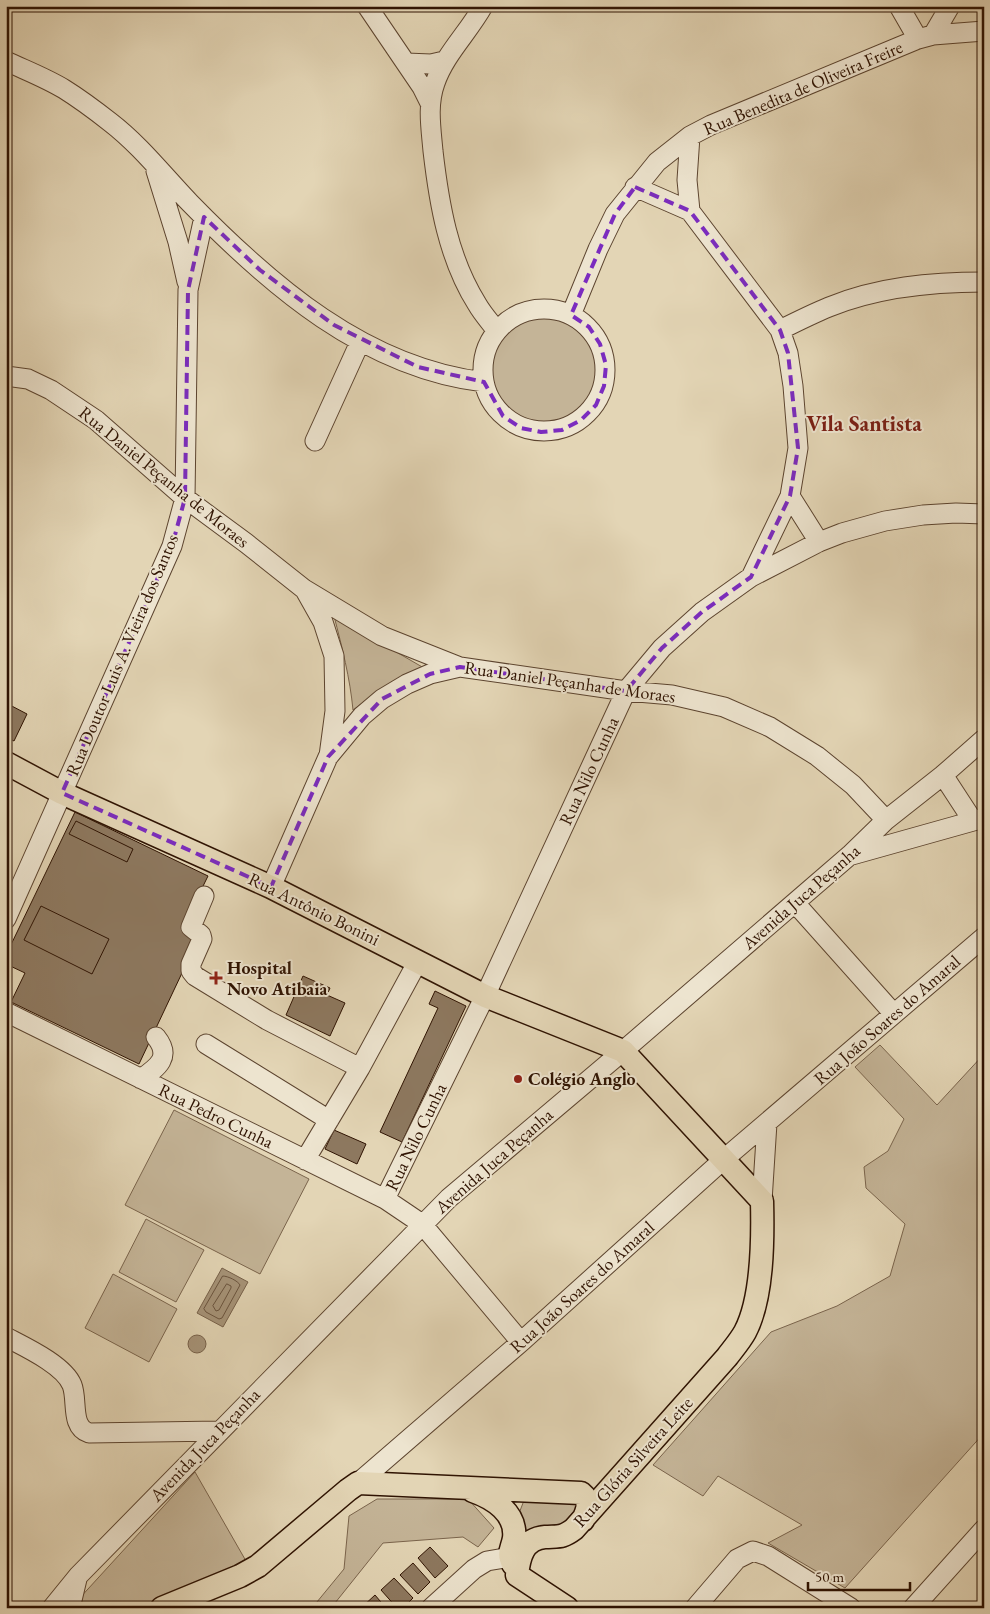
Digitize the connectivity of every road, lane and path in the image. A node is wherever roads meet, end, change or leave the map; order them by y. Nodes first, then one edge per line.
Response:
1 (483, 6) edge
2 (899, 6) edge
3 (950, 6) edge
4 (372, 9) edge
5 (473, 15) edge
6 (984, 31) edge
7 (926, 37) junction
8 (6, 61) edge
9 (444, 61) junction
10 (406, 63) junction
11 (430, 103) junction
12 (690, 136) junction
13 (154, 163) junction
14 (635, 187) junction
15 (690, 211) junction
16 (204, 217) junction
17 (984, 282) edge
18 (188, 290) junction
19 (571, 315) junction
20 (780, 330) junction
21 (497, 331) junction
22 (360, 342) junction
23 (6, 376) edge
24 (484, 382) junction
25 (315, 441) dead end
26 (790, 496) junction
27 (185, 498) junction
28 (984, 514) edge
29 (819, 542) junction
30 (751, 577) junction
31 (304, 589) junction
32 (460, 667) junction
33 (626, 691) junction
34 (335, 711) junction
35 (362, 716) junction
36 (984, 739) edge
37 (328, 757) junction
38 (6, 762) edge
39 (944, 774) junction
40 (62, 793) junction
41 (886, 820) junction
42 (979, 820) edge
43 (850, 855) junction
44 (271, 887) junction
45 (204, 896) dead end
46 (795, 902) junction
47 (6, 919) edge
48 (984, 937) edge
49 (418, 961) junction
50 (485, 996) junction
51 (6, 1012) edge
52 (894, 1014) junction
53 (156, 1037) dead end
54 (206, 1044) dead end
55 (623, 1051) junction
56 (360, 1068) junction
57 (141, 1079) junction
58 (329, 1120) junction
59 (767, 1123) junction
60 (305, 1160) junction
61 (723, 1160) junction
62 (385, 1199) junction
63 (762, 1201) junction
64 (422, 1224) junction
65 (6, 1337) edge
66 (521, 1342) junction
67 (219, 1431) junction
68 (358, 1483) junction
69 (448, 1486) junction
70 (536, 1490) junction
71 (583, 1520) junction
72 (514, 1526) junction
73 (984, 1529) edge
74 (534, 1540) junction
75 (513, 1566) junction
76 (78, 1576) junction
77 (52, 1608) edge
78 (72, 1608) edge
79 (162, 1608) edge
80 (431, 1608) edge
81 (567, 1608) edge
82 (695, 1608) edge
83 (851, 1608) edge
84 (913, 1608) edge

1 - 5 street
2 - 7 street
3 - 7 street
4 - 10 street
5 - 9 street
6 - 7 street, Rua Benedita de Oliveira Freire
7 - 12 street, Rua Benedita de Oliveira Freire
8 - 13 street, Rua Doutor Luis A. Vieira dos Santos
9 - 10 street
9 - 11 street
10 - 11 street
11 - 21 street
12 - 14 street, Rua Benedita de Oliveira Freire
12 - 15 street
13 - 16 street, Rua Doutor Luis A. Vieira dos Santos
13 - 18 street, Rua Doutor Luis A. Vieira dos Santos
14 - 15 street
14 - 19 street, Rua Benedita de Oliveira Freire
15 - 20 street
16 - 18 street, Rua Doutor Luis A. Vieira dos Santos
16 - 22 street
17 - 20 street
18 - 27 street, Rua Doutor Luis A. Vieira dos Santos
19 - 21 street
19 - 24 street
20 - 26 street
21 - 24 street
22 - 24 street
22 - 25 street
23 - 27 street, Rua Daniel Peçanha de Moraes
26 - 29 street
26 - 30 street
27 - 31 street, Rua Daniel Peçanha de Moraes
27 - 40 street, Rua Doutor Luis A. Vieira dos Santos
28 - 29 street, Rua Nilo Cunha
29 - 30 street, Rua Nilo Cunha
30 - 33 street, Rua Nilo Cunha
31 - 32 street, Rua Daniel Peçanha de Moraes
31 - 34 street
32 - 33 street, Rua Daniel Peçanha de Moraes
32 - 35 street
33 - 41 street, Rua Daniel Peçanha de Moraes
33 - 50 street, Rua Nilo Cunha
34 - 35 street
34 - 37 street
35 - 37 street
36 - 39 street, Avenida Juca Peçanha
37 - 44 street
38 - 40 main road, Rua Antônio Bonini
39 - 41 street, Avenida Juca Peçanha
39 - 42 street
40 - 44 main road, Rua Antônio Bonini
40 - 47 street, Rua Doutor Luis A. Vieira dos Santos
41 - 43 street, Avenida Juca Peçanha
42 - 43 street
43 - 46 street, Avenida Juca Peçanha
44 - 49 main road, Rua Antônio Bonini
45 - 56 street
46 - 52 street
46 - 55 street, Avenida Juca Peçanha
48 - 52 street, Rua João Soares do Amaral
49 - 50 main road, Rua Antônio Bonini
49 - 56 street
50 - 55 main road, Rua Antônio Bonini
50 - 62 street, Rua Nilo Cunha
51 - 57 street, Rua Pedro Cunha
52 - 59 street, Rua João Soares do Amaral
53 - 57 street
54 - 58 street
55 - 61 main road
55 - 64 street, Avenida Juca Peçanha
56 - 58 street
57 - 60 street, Rua Pedro Cunha
58 - 60 street
59 - 61 street, Rua João Soares do Amaral
59 - 63 street
60 - 62 street, Rua Pedro Cunha
61 - 63 main road
61 - 66 street, Rua João Soares do Amaral
62 - 64 street, Rua Pedro Cunha
63 - 71 main road, Rua Glória Silveira Leite
64 - 66 street, Rua Pedro Cunha
64 - 67 street, Avenida Juca Peçanha
65 - 67 street
66 - 68 street, Rua João Soares do Amaral
67 - 76 street, Avenida Juca Peçanha
68 - 69 main road
68 - 79 main road, Rua João Soares do Amaral
69 - 70 main road
69 - 72 main road
70 - 71 main road
70 - 72 main road
71 - 74 main road, Rua Glória Silveira Leite
72 - 74 main road
72 - 75 main road
73 - 84 street
74 - 75 main road
75 - 80 street
75 - 81 main road
76 - 77 street, Avenida Juca Peçanha
76 - 78 street
82 - 83 street

